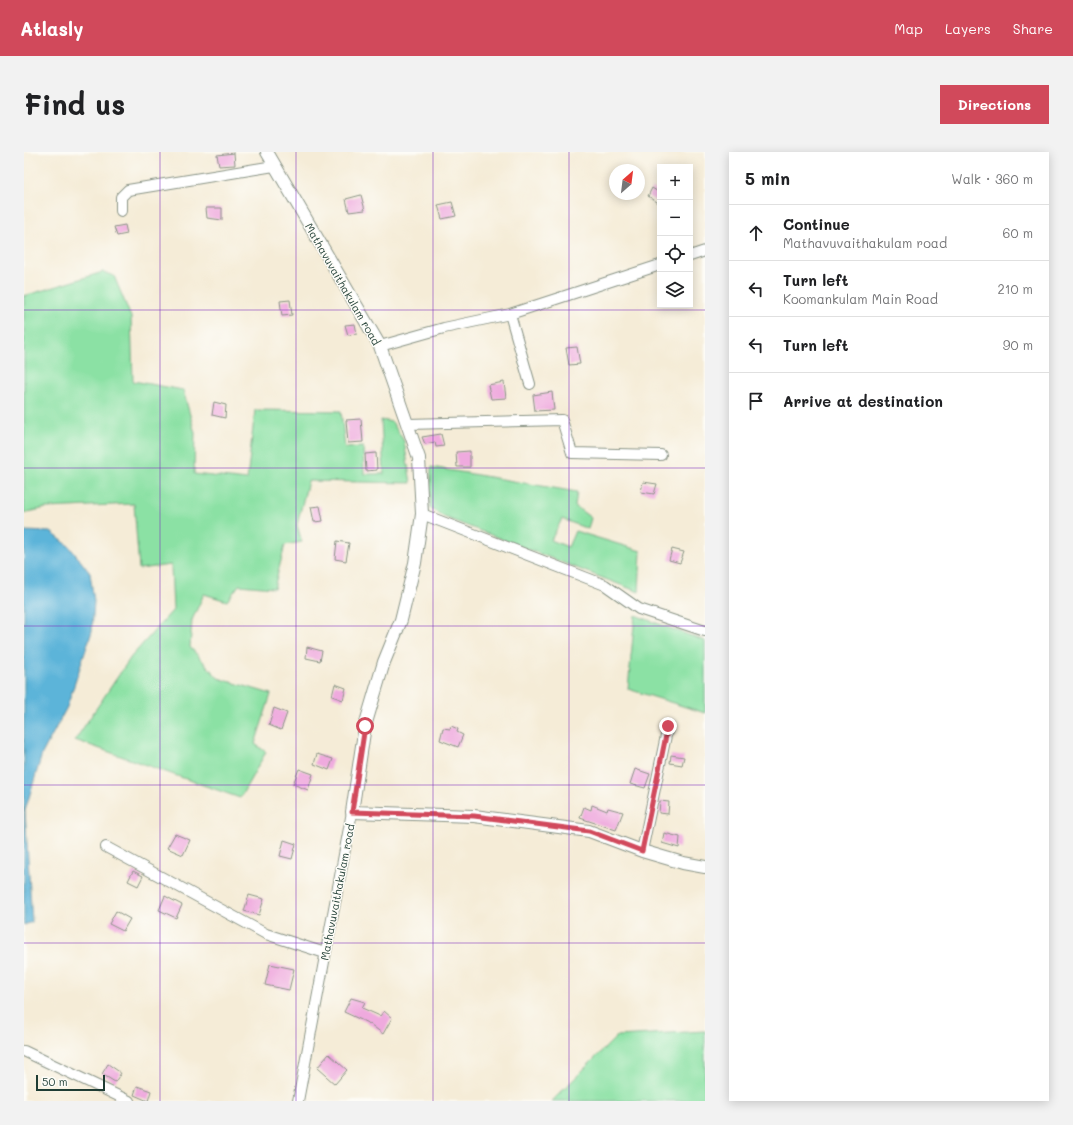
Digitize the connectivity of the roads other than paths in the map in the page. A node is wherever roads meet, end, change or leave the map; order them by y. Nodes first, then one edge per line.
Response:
1 (267, 152) edge
2 (274, 166) junction
3 (121, 211) dead end
4 (705, 251) edge
5 (693, 255) edge
6 (657, 266) edge
7 (510, 314) junction
8 (380, 346) junction
9 (530, 384) dead end
10 (408, 424) junction
11 (661, 455) dead end
12 (422, 514) junction
13 (705, 631) edge
14 (668, 726) dead end
15 (352, 812) junction
16 (106, 847) dead end
17 (642, 851) junction
18 (705, 867) edge
19 (325, 953) junction
20 (24, 1051) edge
21 (129, 1101) edge
22 (298, 1101) edge

1 - 2 street, Mathavuvaithakulam road
2 - 3 street
2 - 8 street, Mathavuvaithakulam road
4 - 5 street
6 - 7 street
7 - 8 street
7 - 9 street
8 - 10 street, Mathavuvaithakulam road
10 - 11 street
10 - 12 street, Mathavuvaithakulam road
12 - 13 street
12 - 15 street, Mathavuvaithakulam road
14 - 17 street
15 - 17 street
15 - 19 street, Mathavuvaithakulam road
16 - 19 street
17 - 18 street
19 - 22 street, Mathavuvaithakulam road
20 - 21 street

